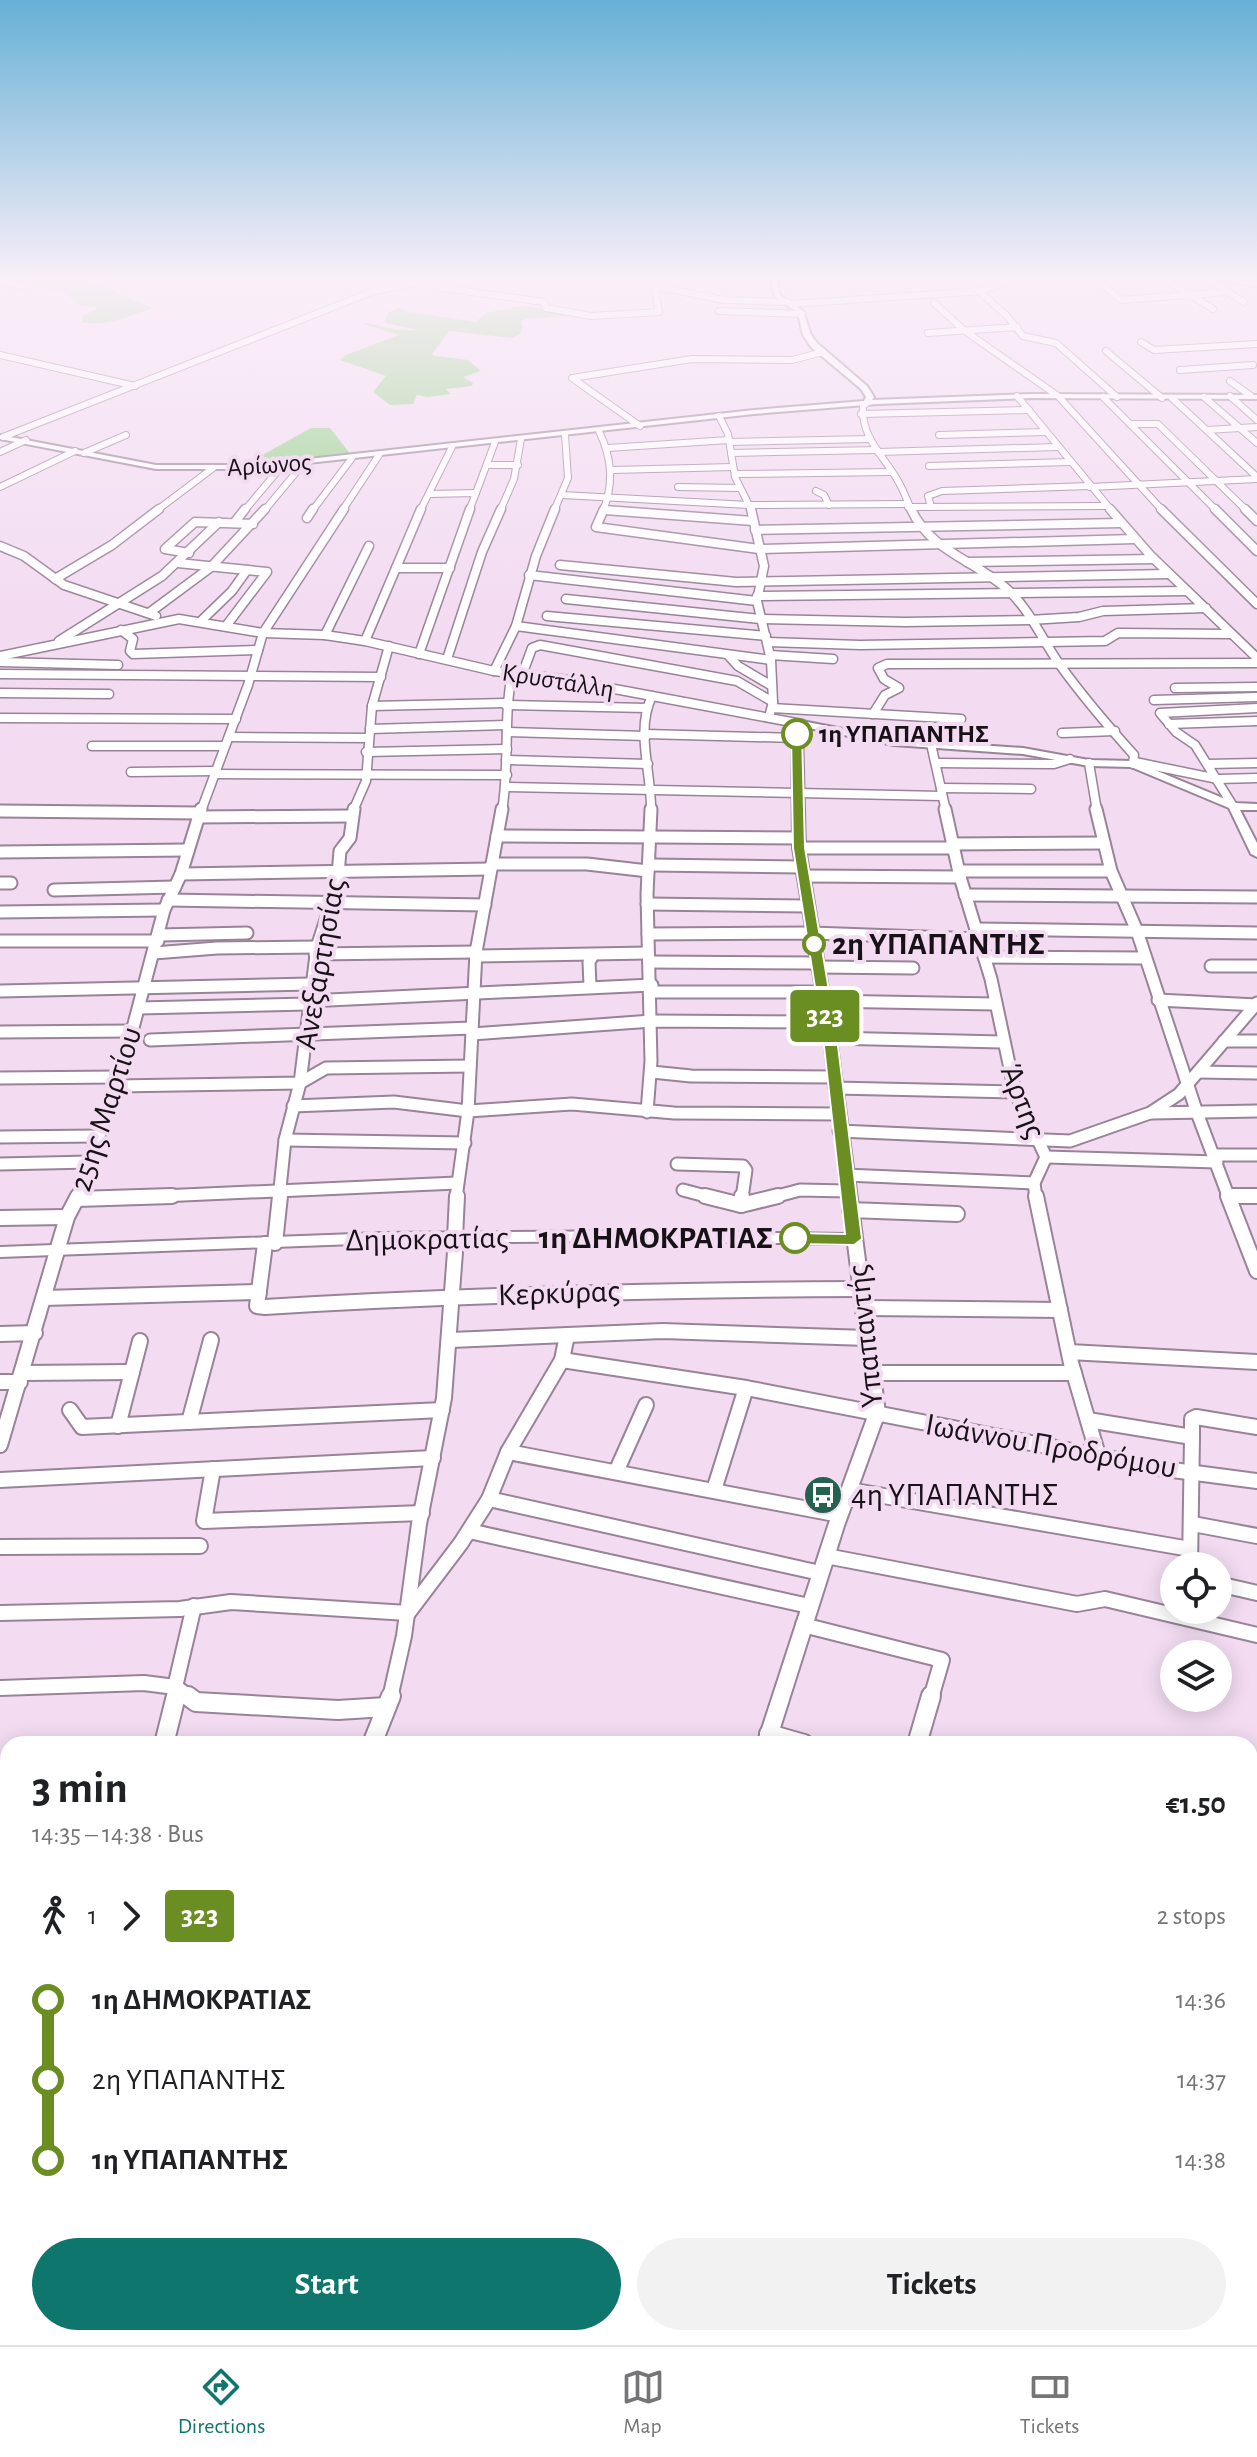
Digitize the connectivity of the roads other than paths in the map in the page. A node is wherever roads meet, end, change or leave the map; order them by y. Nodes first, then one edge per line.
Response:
1 (129, 388) edge
2 (587, 388) edge
3 (864, 388) edge
4 (1047, 388) edge
5 (1107, 388) edge
6 (1151, 388) edge
7 (1017, 396) junction
8 (1058, 396) junction
9 (1230, 396) junction
10 (1254, 396) edge
11 (1103, 397) junction
12 (1117, 397) junction
13 (1204, 397) junction
14 (1162, 398) junction
15 (1172, 398) junction
16 (867, 403) junction
17 (1029, 410) junction
18 (861, 414) junction
19 (719, 416) junction
20 (1257, 420) edge
21 (1130, 424) junction
22 (640, 426) junction
23 (1257, 427) edge
24 (1240, 428) junction
25 (1207, 430) junction
26 (599, 431) junction
27 (1046, 432) junction
28 (126, 435) dead end
29 (565, 435) junction
30 (939, 435) dead end
31 (2, 437) edge
32 (521, 439) junction
33 (870, 439) junction
34 (26, 440) junction
35 (730, 441) junction
36 (495, 442) junction
37 (1257, 443) edge
38 (452, 447) junction
39 (1057, 447) junction
40 (608, 448) junction
41 (878, 451) junction
42 (0, 452) edge
43 (80, 452) junction
44 (731, 453) junction
45 (379, 455) junction
46 (352, 458) junction
47 (1070, 462) junction
48 (303, 464) junction
49 (487, 465) junction
50 (518, 465) junction
51 (282, 466) junction
52 (929, 466) dead end
53 (213, 468) junction
54 (613, 470) junction
55 (734, 471) junction
56 (892, 472) junction
57 (1257, 478) edge
58 (1215, 481) junction
59 (1187, 483) junction
60 (1139, 485) junction
61 (1089, 486) junction
62 (0, 487) edge
63 (678, 487) dead end
64 (740, 488) junction
65 (816, 491) dead end
66 (476, 493) junction
67 (429, 494) junction
68 (562, 495) junction
69 (609, 497) junction
70 (749, 505) junction
71 (829, 505) junction
72 (907, 505) junction
73 (1107, 506) junction
74 (931, 507) junction
75 (605, 510) junction
76 (307, 518) dead end
77 (1257, 521) edge
78 (219, 522) junction
79 (234, 523) junction
80 (1121, 523) junction
81 (253, 524) junction
82 (754, 526) junction
83 (919, 526) junction
84 (1135, 539) junction
85 (936, 543) junction
86 (0, 546) edge
87 (369, 546) dead end
88 (759, 549) junction
89 (1257, 551) edge
90 (189, 553) junction
91 (1154, 559) junction
92 (967, 562) junction
93 (178, 563) junction
94 (560, 565) dead end
95 (211, 567) junction
96 (396, 568) junction
97 (450, 568) junction
98 (247, 570) junction
99 (1169, 574) junction
100 (529, 575) junction
101 (988, 576) junction
102 (55, 579) junction
103 (761, 580) junction
104 (1187, 591) junction
105 (1013, 594) junction
106 (566, 599) dead end
107 (757, 599) junction
108 (116, 603) junction
109 (1257, 604) edge
110 (1206, 608) junction
111 (149, 613) junction
112 (547, 616) dead end
113 (760, 619) junction
114 (163, 620) junction
115 (1030, 620) junction
116 (201, 621) junction
117 (226, 626) junction
118 (516, 626) junction
119 (121, 630) junction
120 (263, 633) junction
121 (1231, 634) junction
122 (325, 635) junction
123 (767, 639) junction
124 (365, 641) junction
125 (58, 642) junction
126 (1045, 642) junction
127 (389, 646) junction
128 (258, 650) junction
129 (419, 654) junction
130 (728, 655) junction
131 (0, 657) edge
132 (771, 658) junction
133 (447, 659) junction
134 (833, 659) dead end
135 (1257, 660) edge
136 (1060, 664) junction
137 (118, 665) dead end
138 (494, 671) junction
139 (0, 674) edge
140 (517, 675) junction
141 (381, 677) junction
142 (250, 678) junction
143 (772, 686) junction
144 (1257, 687) edge
145 (1175, 688) dead end
146 (0, 693) edge
147 (39, 693) junction
148 (109, 694) dead end
149 (652, 696) junction
150 (1257, 697) edge
151 (1154, 700) dead end
152 (506, 704) junction
153 (372, 706) junction
154 (647, 708) junction
155 (1257, 708) edge
156 (771, 709) junction
157 (873, 714) junction
158 (0, 718) edge
159 (39, 718) junction
160 (236, 719) junction
161 (961, 719) dead end
162 (1257, 721) edge
163 (802, 724) junction
164 (1169, 724) junction
165 (507, 728) junction
166 (1115, 731) junction
167 (369, 733) junction
168 (1062, 733) dead end
169 (646, 735) junction
170 (796, 738) junction
171 (227, 742) junction
172 (931, 744) junction
173 (92, 746) dead end
174 (366, 752) junction
175 (507, 754) junction
176 (1070, 759) junction
177 (936, 763) junction
178 (1089, 763) junction
179 (1134, 763) junction
180 (1257, 763) edge
181 (648, 764) junction
182 (1208, 764) junction
183 (131, 772) dead end
184 (215, 773) junction
185 (366, 775) junction
186 (1257, 778) edge
187 (1218, 779) junction
188 (506, 781) junction
189 (651, 788) junction
190 (1031, 789) dead end
191 (798, 792) junction
192 (942, 792) junction
193 (1233, 806) junction
194 (1257, 807) edge
195 (0, 811) edge
196 (199, 815) junction
197 (352, 816) junction
198 (497, 836) junction
199 (650, 837) junction
200 (799, 843) junction
201 (1104, 843) junction
202 (952, 846) junction
203 (188, 850) junction
204 (0, 852) edge
205 (1257, 854) edge
206 (491, 866) junction
207 (649, 868) junction
208 (1111, 871) junction
209 (338, 872) junction
210 (803, 872) junction
211 (181, 874) junction
212 (959, 874) junction
213 (175, 887) junction
214 (54, 890) dead end
215 (965, 895) junction
216 (1124, 897) junction
217 (1257, 897) edge
218 (329, 904) junction
219 (647, 904) junction
220 (166, 905) junction
221 (485, 905) junction
222 (808, 906) junction
223 (0, 912) edge
224 (1137, 931) junction
225 (247, 933) dead end
226 (812, 933) junction
227 (1257, 933) edge
228 (648, 934) junction
229 (977, 934) junction
230 (159, 938) junction
231 (0, 941) edge
232 (316, 951) junction
233 (154, 953) junction
234 (476, 954) junction
235 (593, 955) junction
236 (984, 957) junction
237 (649, 958) junction
238 (1143, 958) junction
239 (817, 965) junction
240 (1211, 966) dead end
241 (1257, 966) edge
242 (913, 968) dead end
243 (310, 984) junction
244 (590, 986) junction
245 (146, 987) junction
246 (652, 988) junction
247 (0, 991) edge
248 (474, 994) junction
249 (821, 996) junction
250 (1158, 1000) junction
251 (308, 1002) junction
252 (995, 1004) junction
253 (1256, 1004) edge
254 (139, 1008) junction
255 (652, 1021) junction
256 (826, 1022) junction
257 (133, 1031) junction
258 (472, 1031) junction
259 (0, 1032) edge
260 (303, 1036) junction
261 (830, 1038) junction
262 (150, 1040) dead end
263 (1224, 1041) junction
264 (1257, 1041) edge
265 (1002, 1042) junction
266 (470, 1066) junction
267 (326, 1068) junction
268 (301, 1069) junction
269 (652, 1072) junction
270 (1198, 1072) junction
271 (1257, 1073) edge
272 (0, 1078) edge
273 (118, 1081) junction
274 (834, 1082) junction
275 (300, 1083) junction
276 (1189, 1085) junction
277 (1015, 1092) junction
278 (293, 1106) junction
279 (1196, 1110) junction
280 (468, 1111) junction
281 (1257, 1111) edge
282 (647, 1112) junction
283 (1150, 1113) junction
284 (838, 1114) junction
285 (839, 1131) junction
286 (98, 1136) junction
287 (0, 1137) edge
288 (1035, 1138) junction
289 (285, 1140) junction
290 (1070, 1141) junction
291 (465, 1143) junction
292 (1257, 1155) edge
293 (1046, 1157) junction
294 (1216, 1159) junction
295 (90, 1162) junction
296 (0, 1164) edge
297 (677, 1164) dead end
298 (845, 1175) junction
299 (457, 1183) junction
300 (1034, 1183) junction
301 (683, 1190) dead end
302 (279, 1191) junction
303 (847, 1191) junction
304 (1230, 1196) junction
305 (1257, 1196) edge
306 (77, 1199) junction
307 (741, 1205) junction
308 (850, 1210) junction
309 (957, 1214) dead end
310 (67, 1217) junction
311 (0, 1218) edge
312 (854, 1239) junction
313 (270, 1243) junction
314 (455, 1245) junction
315 (58, 1250) junction
316 (0, 1252) edge
317 (1257, 1270) edge
318 (861, 1289) junction
319 (451, 1296) junction
320 (44, 1298) junction
321 (258, 1299) junction
322 (864, 1308) junction
323 (1060, 1310) junction
324 (35, 1333) junction
325 (0, 1334) edge
326 (567, 1335) junction
327 (867, 1338) junction
328 (211, 1340) dead end
329 (451, 1340) junction
330 (140, 1341) dead end
331 (1069, 1352) junction
332 (562, 1360) junction
333 (1257, 1362) edge
334 (132, 1372) junction
335 (872, 1373) junction
336 (1074, 1373) junction
337 (22, 1377) junction
338 (0, 1382) edge
339 (746, 1388) junction
340 (646, 1405) dead end
341 (70, 1410) dead end
342 (442, 1410) junction
343 (877, 1413) junction
344 (1088, 1420) junction
345 (189, 1422) junction
346 (118, 1426) junction
347 (1257, 1427) edge
348 (1192, 1437) junction
349 (1, 1438) edge
350 (508, 1452) junction
351 (1098, 1455) junction
352 (433, 1458) junction
353 (213, 1469) junction
354 (616, 1472) junction
355 (1194, 1472) junction
356 (0, 1480) edge
357 (1257, 1481) edge
358 (714, 1490) junction
359 (849, 1490) junction
360 (489, 1499) junction
361 (422, 1513) junction
362 (840, 1515) junction
363 (1193, 1524) junction
364 (469, 1531) junction
365 (1257, 1536) edge
366 (200, 1546) dead end
367 (0, 1547) edge
368 (1190, 1549) joint
369 (823, 1564) junction
370 (1232, 1587) edge
371 (1257, 1593) edge
372 (194, 1606) junction
373 (809, 1606) junction
374 (0, 1613) edge
375 (408, 1613) junction
376 (803, 1625) junction
377 (1257, 1635) edge
378 (0, 1688) edge
379 (177, 1688) junction
380 (386, 1707) junction
381 (166, 1736) edge
382 (375, 1736) edge
383 (768, 1736) edge
384 (919, 1736) edge

1 - 31 street
2 - 22 street
3 - 16 street
4 - 8 street
5 - 12 street
6 - 14 street
7 - 8 street, Αρίωνος
7 - 16 street, Αρίωνος
7 - 17 street
8 - 11 street, Αρίωνος
8 - 60 street
9 - 10 street, Αρίωνος
9 - 13 street, Αρίωνος
9 - 20 street
11 - 12 street, Αρίωνος
11 - 21 street
12 - 14 street, Αρίωνος
13 - 15 street, Αρίωνος
13 - 24 street
14 - 15 street, Αρίωνος
15 - 25 street
16 - 18 street
16 - 19 street, Αρίωνος
17 - 18 street
17 - 27 street
18 - 33 street
19 - 22 street, Αρίωνος
19 - 35 street
21 - 58 street
21 - 59 street
22 - 26 street, Αρίωνος
23 - 24 street
24 - 25 street
24 - 37 street
25 - 57 street
26 - 29 street, Αρίωνος
26 - 40 street
27 - 30 street
27 - 39 street
28 - 43 street
29 - 32 street, Αρίωνος
29 - 68 street
31 - 34 street, Αρίωνος
32 - 36 street, Αρίωνος
32 - 50 street
33 - 35 street
33 - 41 street
34 - 42 street
34 - 43 street, Αρίωνος
35 - 40 street
35 - 44 street
36 - 38 street, Αρίωνος
36 - 49 street
38 - 45 street, Αρίωνος
38 - 67 street
39 - 41 street
39 - 47 street
40 - 54 street
41 - 44 street
41 - 56 street
43 - 53 street, Αρίωνος
43 - 62 street
44 - 55 street
45 - 46 street, Αρίωνος
45 - 120 street, 25ης Μαρτίου
46 - 48 street, Αρίωνος
46 - 76 street
47 - 52 street
47 - 61 street
48 - 51 street, Αρίωνος
48 - 81 street
49 - 50 street
49 - 66 street
50 - 133 street
51 - 53 street, Αρίωνος
51 - 79 street
53 - 102 street
54 - 55 street
54 - 69 street
55 - 56 street
55 - 64 street
56 - 72 street
57 - 58 street
58 - 59 street
58 - 77 street
59 - 60 street
59 - 89 street
60 - 61 street
60 - 109 street
61 - 73 street
61 - 74 street
63 - 64 street
64 - 70 street
65 - 71 street
66 - 67 street
66 - 97 street
67 - 96 street
68 - 69 street
68 - 100 street
69 - 70 street
69 - 75 street
70 - 71 street
70 - 82 street
71 - 72 street
72 - 74 street
72 - 83 street
73 - 74 street
73 - 80 street
75 - 82 street
75 - 88 street
78 - 79 street
78 - 90 street
78 - 90 street
79 - 81 street
80 - 83 street
80 - 84 street
81 - 95 street
82 - 83 street
82 - 88 street
83 - 85 street
84 - 85 street
84 - 91 street
85 - 88 street
85 - 92 street
86 - 102 street, Κρυστάλλη
87 - 122 street
88 - 103 street
90 - 93 street
91 - 92 street
91 - 99 street
92 - 101 street
93 - 95 street
93 - 108 street
94 - 103 street
95 - 98 street
95 - 111 street
96 - 97 street
96 - 124 street
97 - 129 street
98 - 116 street
98 - 117 street
99 - 101 street
99 - 104 street
100 - 107 street
100 - 118 street
101 - 103 street
101 - 105 street
102 - 108 street, Κρυστάλλη
103 - 107 street
104 - 105 street
104 - 110 street
105 - 107 street
105 - 115 street
106 - 113 street
107 - 113 street
108 - 111 street, Κρυστάλλη
108 - 125 street
110 - 115 street
110 - 121 street
111 - 114 street, Κρυστάλλη
112 - 123 street
113 - 115 street
113 - 123 street
114 - 116 street, Κρυστάλλη
114 - 119 street
115 - 126 street
116 - 117 street, Κρυστάλλη
117 - 120 street, Κρυστάλλη
118 - 130 street
118 - 138 street
119 - 125 street
119 - 128 street
120 - 122 street, Κρυστάλλη
120 - 128 street, 25ης Μαρτίου
121 - 126 street
121 - 135 street
122 - 124 street, Κρυστάλλη
123 - 126 street
123 - 132 street
124 - 127 street, Κρυστάλλη
125 - 131 street
126 - 136 street
127 - 129 street, Κρυστάλλη
127 - 141 street, Ανεξαρτησίας
128 - 142 street, 25ης Μαρτίου
129 - 133 street, Κρυστάλλη
130 - 132 street
130 - 143 street
131 - 137 street
132 - 134 street
132 - 143 street
133 - 138 street, Κρυστάλλη
135 - 136 street
136 - 157 street
136 - 166 street
138 - 140 street, Κρυστάλλη
139 - 142 street
140 - 149 street, Κρυστάλλη
140 - 152 street
140 - 156 street
141 - 142 street
141 - 153 street, Ανεξαρτησίας
142 - 160 street, 25ης Μαρτίου
143 - 156 street
144 - 145 street
146 - 147 street
147 - 148 street
147 - 159 street
149 - 154 street
149 - 156 street, Κρυστάλλη
150 - 151 street
152 - 153 street
152 - 154 street
152 - 165 street
153 - 167 street, Ανεξαρτησίας
154 - 169 street
155 - 164 street
156 - 157 street
156 - 163 street, Κρυστάλλη
157 - 161 street
158 - 159 street
159 - 160 street
160 - 171 street, 25ης Μαρτίου
162 - 164 street
163 - 170 street, Υπαπαντής
163 - 172 street, Κρυστάλλη
164 - 182 street
165 - 167 street
165 - 169 street
165 - 175 street
166 - 168 street
166 - 179 street
167 - 171 street
167 - 174 street, Ανεξαρτησίας
169 - 170 street
169 - 181 street
170 - 191 street, Υπαπαντής
171 - 173 street
171 - 184 street, 25ης Μαρτίου
172 - 176 street, Κρυστάλλη
172 - 177 street, Άρτης
174 - 175 street
174 - 185 street, Ανεξαρτησίας
175 - 181 street
175 - 188 street
176 - 177 street
176 - 178 street, Κρυστάλλη
177 - 192 street, Άρτης
178 - 179 street, Κρυστάλλη
178 - 201 street
179 - 187 street
179 - 193 street
180 - 182 street
181 - 189 street
182 - 187 street
183 - 184 street
184 - 185 street
184 - 196 street, 25ης Μαρτίου
185 - 188 street
185 - 197 street, Ανεξαρτησίας
186 - 187 street
187 - 193 street
188 - 189 street
188 - 198 street
189 - 191 street
189 - 199 street
190 - 192 street
191 - 192 street
191 - 200 street, Υπαπαντής
192 - 202 street, Άρτης
193 - 194 street
193 - 205 street
195 - 196 street
196 - 197 street
196 - 203 street, 25ης Μαρτίου
197 - 209 street, Ανεξαρτησίας
198 - 199 street
198 - 206 street
199 - 200 street
199 - 207 street
200 - 202 street
200 - 210 street, Υπαπαντής
201 - 202 street
201 - 208 street
202 - 212 street, Άρτης
203 - 204 street
203 - 211 street, 25ης Μαρτίου
206 - 207 street
206 - 209 street
206 - 221 street
207 - 210 street
207 - 219 street
208 - 212 street
208 - 216 street
209 - 211 street
209 - 218 street, Ανεξαρτησίας
210 - 212 street
210 - 222 street, Υπαπαντής
211 - 213 street, 25ης Μαρτίου
212 - 215 street, Άρτης
213 - 214 street
213 - 220 street, 25ης Μαρτίου
215 - 216 street
215 - 229 street, Άρτης
216 - 217 street
216 - 224 street
218 - 220 street
218 - 221 street
218 - 232 street, Ανεξαρτησίας
219 - 222 street
219 - 228 street
220 - 223 street
220 - 230 street, 25ης Μαρτίου
221 - 234 street
222 - 226 street, Υπαπαντής
224 - 227 street
224 - 229 street
224 - 238 street
225 - 230 street
226 - 228 street
226 - 229 street
226 - 239 street, Υπαπαντής
228 - 237 street
229 - 236 street, Άρτης
230 - 231 street
230 - 233 street, 25ης Μαρτίου
232 - 233 street
232 - 234 street
232 - 243 street, Ανεξαρτησίας
233 - 245 street, 25ης Μαρτίου
234 - 235 street
234 - 248 street
235 - 237 street
235 - 244 street
236 - 238 street
236 - 252 street, Άρτης
237 - 239 street
237 - 246 street
238 - 250 street
239 - 242 street
239 - 249 street, Υπαπαντής
240 - 241 street
243 - 245 street
243 - 251 street, Ανεξαρτησίας
244 - 246 street
244 - 248 street
245 - 247 street
245 - 254 street, 25ης Μαρτίου
246 - 249 street
246 - 255 street
248 - 251 street
248 - 258 street
249 - 252 street
249 - 256 street, Υπαπαντής
250 - 253 street
250 - 276 street
251 - 254 street
251 - 260 street, Ανεξαρτησίας
252 - 265 street, Άρτης
253 - 263 street
254 - 257 street, 25ης Μαρτίου
255 - 256 street
255 - 258 street
255 - 269 street
256 - 261 street, Υπαπαντής
257 - 259 street
257 - 273 street, 25ης Μαρτίου
258 - 260 street
258 - 266 street
260 - 262 street
260 - 268 street, Ανεξαρτησίας
261 - 265 street
261 - 274 street, Υπαπαντής
263 - 264 street
263 - 270 street
265 - 277 street, Άρτης
266 - 267 street
266 - 280 street
267 - 268 street
267 - 275 street
268 - 275 street, Ανεξαρτησίας
269 - 274 street
269 - 282 street
270 - 271 street
270 - 276 street
272 - 273 street
273 - 275 street
273 - 286 street, 25ης Μαρτίου
274 - 277 street
274 - 284 street, Υπαπαντής
275 - 278 street, Ανεξαρτησίας
276 - 279 street
276 - 283 street
277 - 288 street, Άρτης
278 - 280 street
278 - 289 street, Ανεξαρτησίας
279 - 281 street
279 - 283 street
279 - 294 street
280 - 282 street
280 - 291 street
282 - 284 street
283 - 290 street
284 - 285 street, Υπαπαντής
285 - 288 street
285 - 298 street, Υπαπαντής
286 - 287 street
286 - 295 street, 25ης Μαρτίου
288 - 290 street
288 - 293 street, Άρτης
289 - 291 street
289 - 302 street, Ανεξαρτησίας
290 - 293 street
291 - 299 street
292 - 294 street
293 - 294 street
293 - 300 street, Άρτης
294 - 304 street
295 - 296 street
295 - 306 street, 25ης Μαρτίου
297 - 307 street
298 - 300 street
298 - 303 street, Υπαπαντής
299 - 302 street
299 - 314 street
300 - 323 street, Άρτης
301 - 307 street
302 - 306 street
302 - 313 street, Ανεξαρτησίας
303 - 307 street
303 - 308 street, Υπαπαντής
304 - 305 street
304 - 317 street
306 - 310 street, 25ης Μαρτίου
308 - 309 street
308 - 312 street, Υπαπαντής
310 - 311 street
310 - 315 street, 25ης Μαρτίου
312 - 314 street, Δημοκρατίας
312 - 318 street, Υπαπαντής
313 - 314 street, Δημοκρατίας
313 - 315 street, Δημοκρατίας
313 - 321 street, Ανεξαρτησίας
314 - 319 street
315 - 316 street, Δημοκρατίας
315 - 320 street, 25ης Μαρτίου
318 - 319 street, Κερκύρας
318 - 322 street, Υπαπαντής
319 - 321 street, Κερκύρας
319 - 329 street
320 - 321 street, Κερκύρας
320 - 324 street, 25ης Μαρτίου
322 - 323 street
322 - 327 street, Υπαπαντής
323 - 331 street, Άρτης
324 - 325 street
324 - 337 street, 25ης Μαρτίου
326 - 327 street
326 - 329 street
326 - 332 street
327 - 335 street, Υπαπαντής
328 - 345 street
329 - 342 street
330 - 334 street
331 - 333 street
331 - 336 street, Άρτης
332 - 339 street, Ιωάννου Προδρόμου
332 - 350 street
334 - 337 street
334 - 346 street
335 - 336 street
335 - 343 street, Υπαπαντής
336 - 344 street, Άρτης
337 - 338 street
337 - 349 street, 25ης Μαρτίου
339 - 343 street, Ιωάννου Προδρόμου
339 - 358 street
340 - 354 street
341 - 346 street
342 - 345 street
342 - 352 street
343 - 351 street, Ιωάννου Προδρόμου
343 - 359 street, Υπαπαντής
344 - 348 street
344 - 351 street, Άρτης
345 - 346 street
347 - 348 street
348 - 355 street
350 - 354 street
350 - 360 street
351 - 355 street, Ιωάννου Προδρόμου
352 - 353 street
352 - 361 street
353 - 356 street
353 - 361 street
354 - 358 street
355 - 357 street, Ιωάννου Προδρόμου
355 - 363 street
358 - 362 street
359 - 362 street, Υπαπαντής
359 - 368 street
360 - 364 street
360 - 369 street
361 - 375 street
362 - 369 street, Υπαπαντής
363 - 365 street
363 - 368 street
364 - 373 street
364 - 375 street
366 - 367 street
369 - 373 street, Υπαπαντής
369 - 377 street
370 - 371 street
372 - 374 street
372 - 375 street
372 - 379 street
373 - 376 street, Υπαπαντής
375 - 380 street
376 - 383 street, Υπαπαντής
376 - 384 street
378 - 379 street
379 - 380 street
379 - 381 street
380 - 382 street

